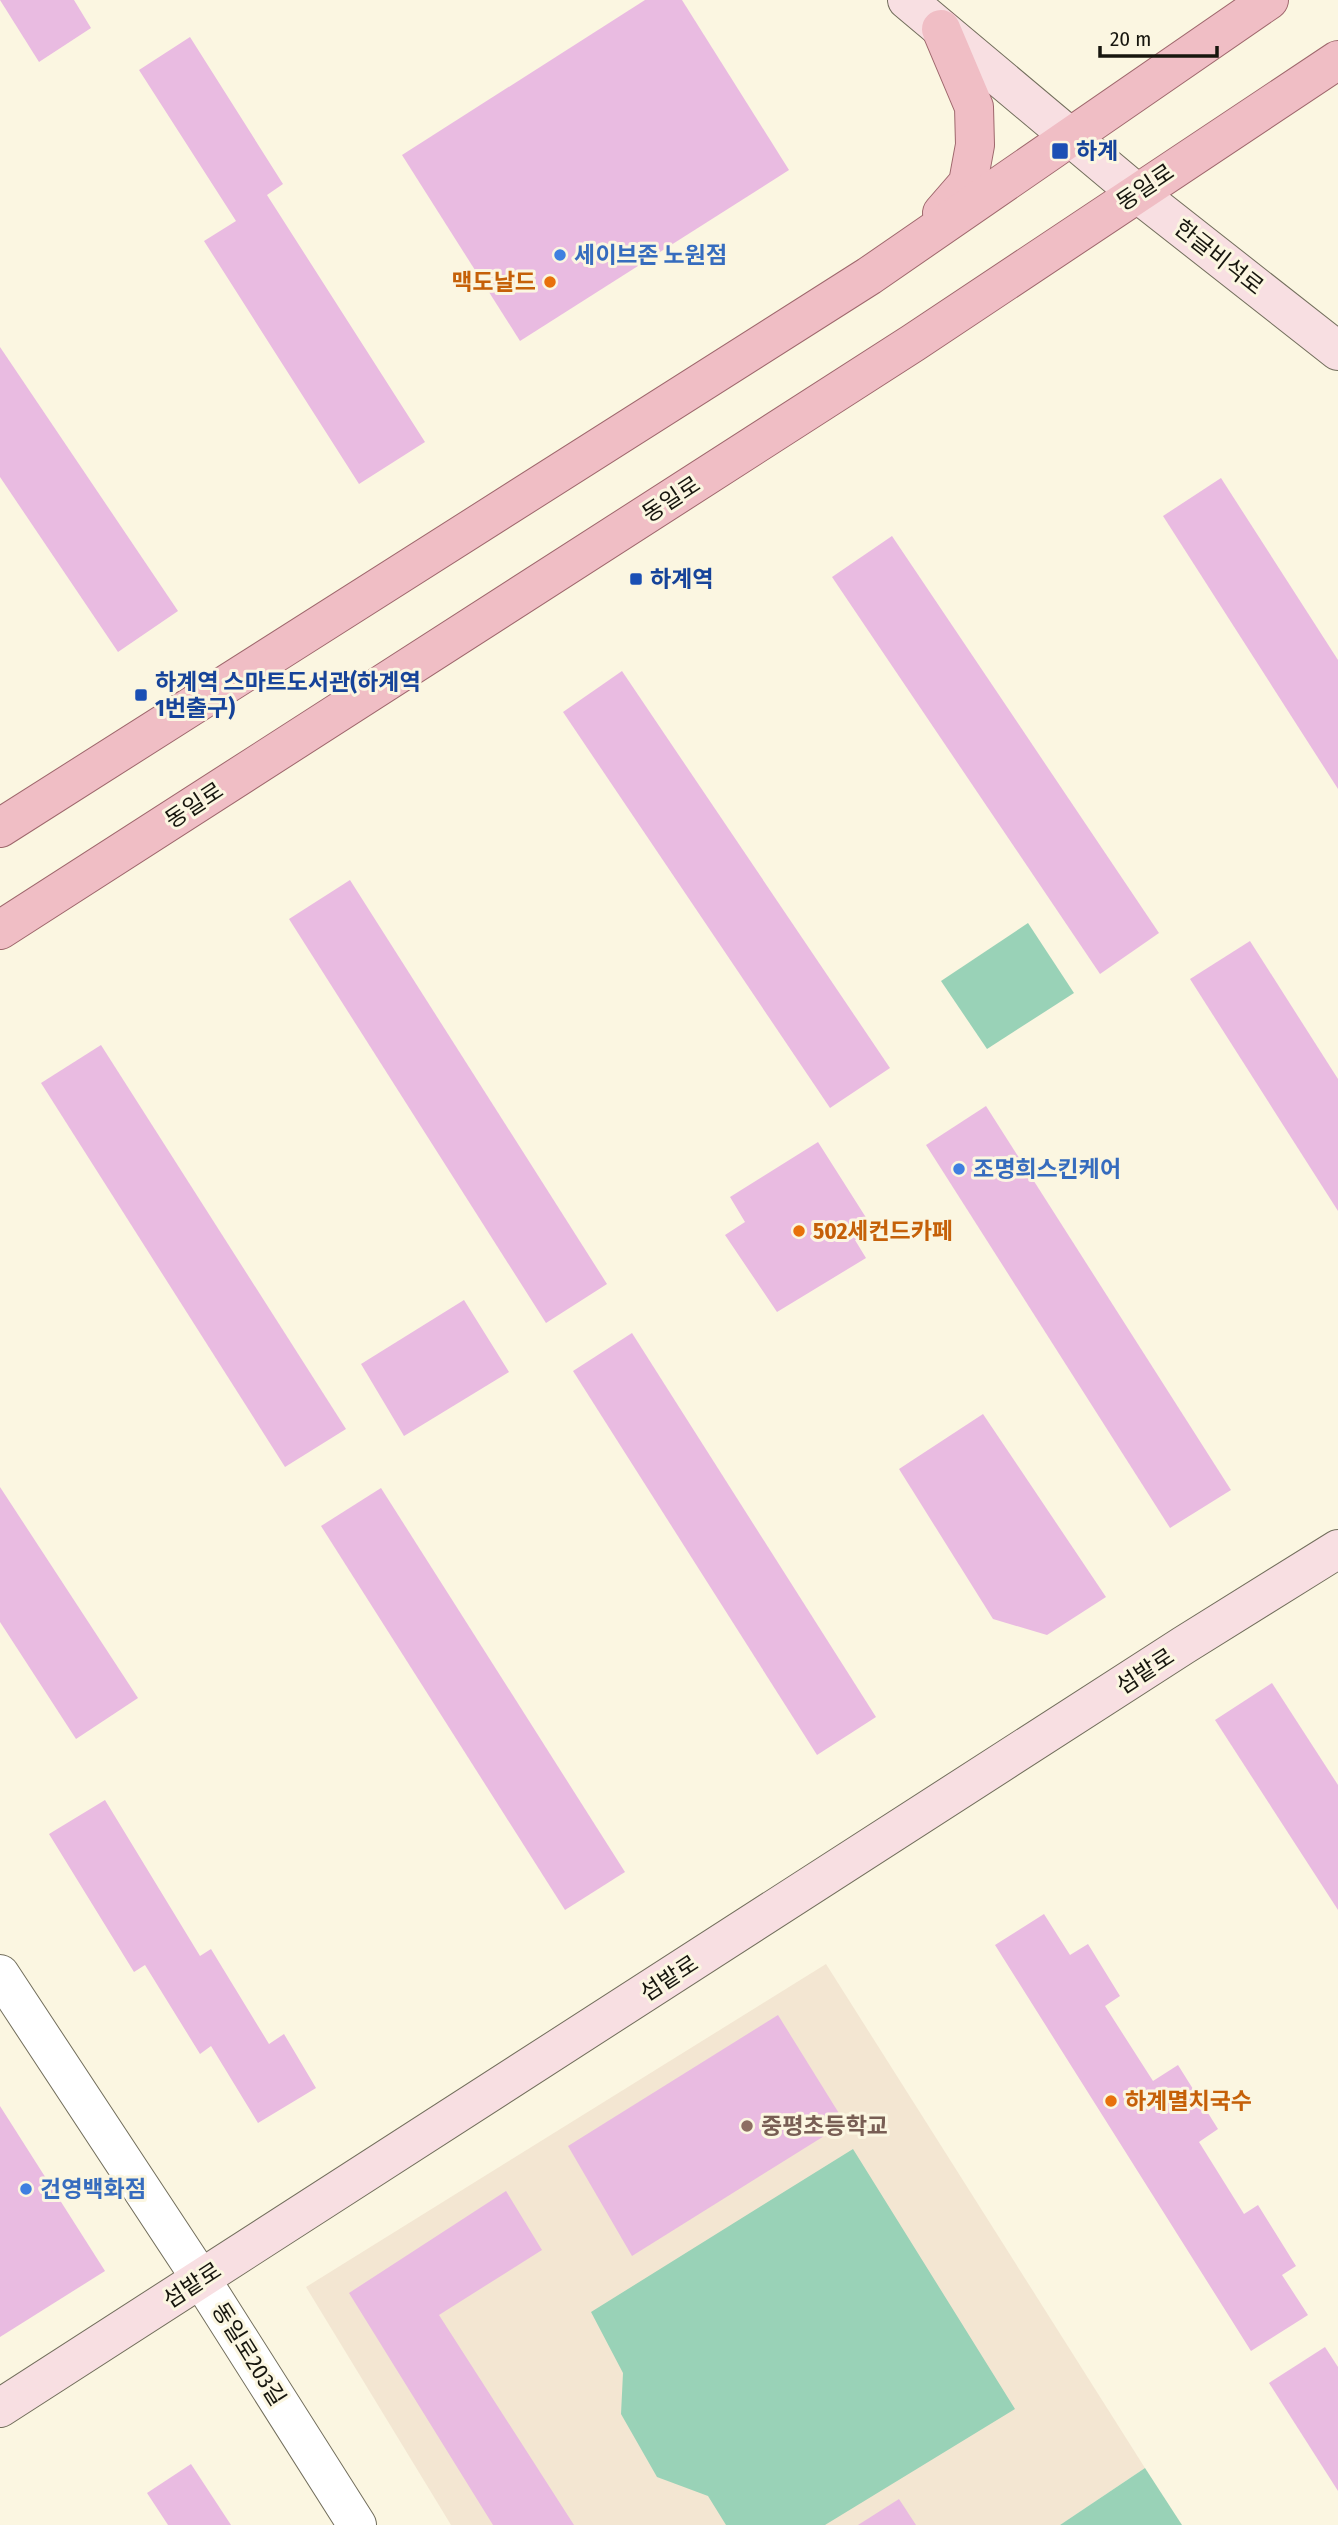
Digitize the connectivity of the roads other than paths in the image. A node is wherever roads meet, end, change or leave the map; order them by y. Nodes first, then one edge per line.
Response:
1 (907, 0) edge
2 (1269, 0) edge
3 (941, 29) junction
4 (1338, 60) edge
5 (1069, 136) junction
6 (1137, 193) junction
7 (917, 243) junction
8 (1338, 351) edge
9 (0, 828) edge
10 (0, 930) edge
11 (1338, 1549) edge
12 (0, 1973) edge
13 (201, 2279) junction
14 (0, 2408) edge
15 (357, 2525) edge

1 - 3 main road, 한글비석로
2 - 5 main road
3 - 5 main road, 한글비석로
3 - 7 main road
4 - 6 main road, 동일로
5 - 6 main road, 한글비석로
5 - 7 main road
6 - 8 main road, 한글비석로
6 - 10 main road, 동일로
7 - 9 main road
11 - 13 main road, 섬밭로
12 - 13 street, 동일로203길
13 - 14 main road, 섬밭로
13 - 15 street, 동일로203길

